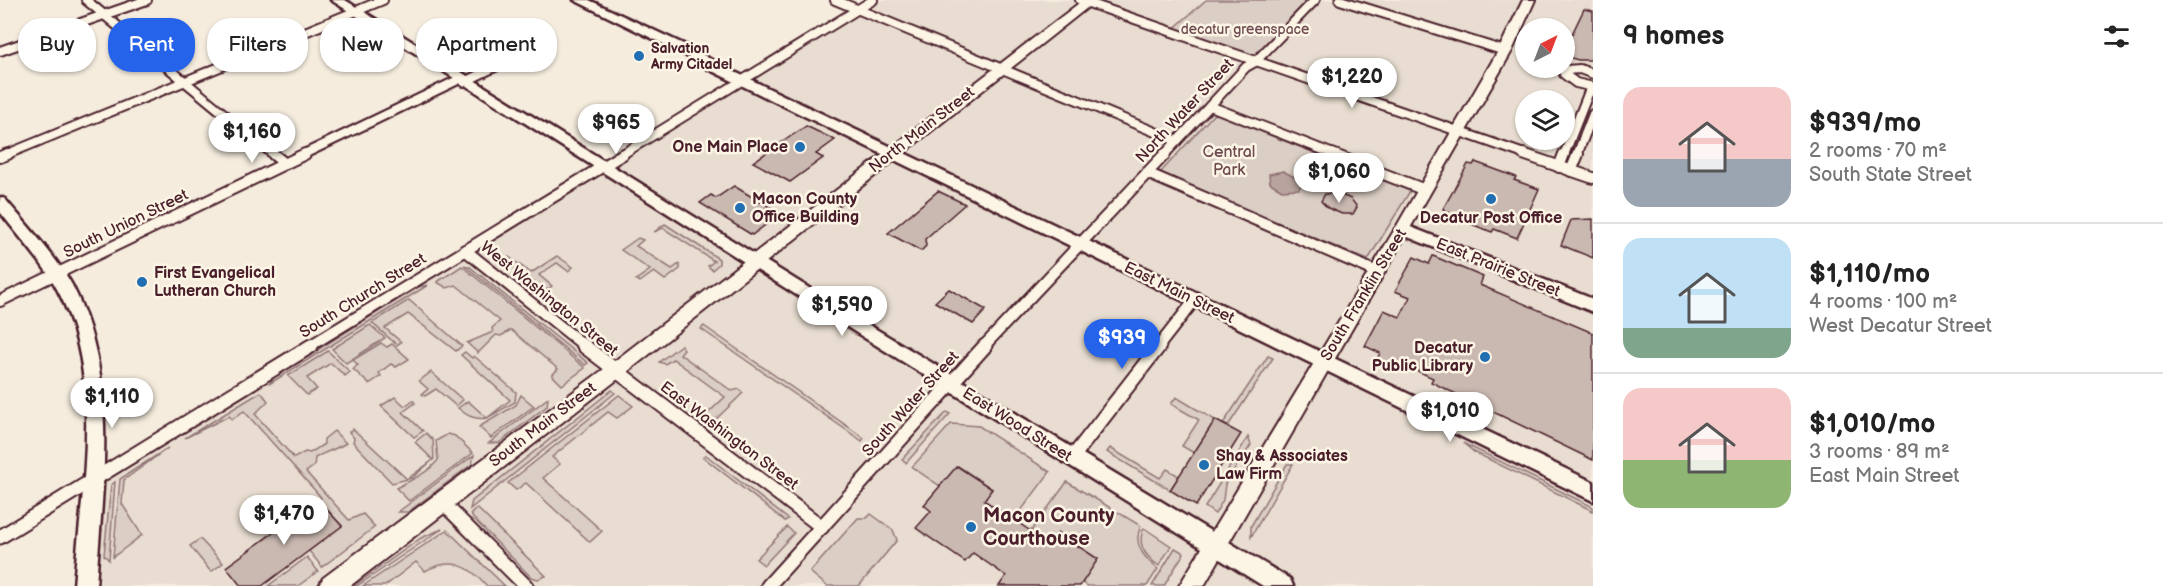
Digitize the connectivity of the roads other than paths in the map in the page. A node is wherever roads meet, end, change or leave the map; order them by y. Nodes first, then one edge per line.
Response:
1 (86, 0) edge
2 (147, 0) edge
3 (337, 0) edge
4 (383, 0) edge
5 (580, 0) edge
6 (835, 0) edge
7 (873, 0) edge
8 (1314, 0) edge
9 (1340, 0) edge
10 (1529, 0) edge
11 (1543, 0) edge
12 (1086, 1) edge
13 (858, 9) junction
14 (354, 12) junction
15 (104, 15) junction
16 (1521, 18) edge
17 (1534, 18) edge
18 (1515, 31) edge
19 (0, 51) edge
20 (1505, 51) junction
21 (1255, 62) junction
22 (1001, 69) junction
23 (480, 72) edge
24 (1593, 74) edge
25 (744, 78) junction
26 (462, 80) junction
27 (183, 82) junction
28 (1593, 88) edge
29 (1209, 106) junction
30 (1593, 114) edge
31 (1458, 131) junction
32 (1177, 141) junction
33 (892, 153) junction
34 (0, 157) edge
35 (284, 163) junction
36 (602, 165) junction
37 (1559, 167) junction
38 (1571, 171) junction
39 (1147, 173) junction
40 (1593, 178) edge
41 (1425, 190) junction
42 (0, 202) edge
43 (1403, 229) junction
44 (1080, 245) junction
45 (465, 250) junction
46 (754, 261) junction
47 (1377, 272) junction
48 (57, 274) junction
49 (0, 301) edge
50 (1194, 301) junction
51 (1593, 306) edge
52 (1324, 361) junction
53 (615, 371) junction
54 (950, 383) junction
55 (1072, 458) junction
56 (91, 481) junction
57 (1593, 492) edge
58 (442, 502) junction
59 (822, 527) junction
60 (0, 537) edge
61 (1215, 546) junction
62 (85, 586) edge
63 (331, 586) edge
64 (526, 586) edge
65 (768, 586) edge
66 (1191, 586) edge
67 (1282, 586) edge

1 - 15 street
2 - 15 street
3 - 14 street, East Wood Street
4 - 14 street
5 - 25 street, East Main Street
6 - 13 street
7 - 13 street, South Church Street
8 - 21 street, North Water Street
9 - 20 street
10 - 16 main road, South Franklin Street
11 - 17 main road
12 - 21 street
12 - 22 main road, North Main Street
13 - 22 street
13 - 25 street, South Church Street
14 - 26 street, East Wood Street
14 - 27 street
15 - 19 street
15 - 27 street
18 - 20 main road, South Franklin Street
20 - 31 main road, South Franklin Street
21 - 29 street, North Water Street
21 - 31 street
22 - 32 street
22 - 33 main road, North Main Street
23 - 26 street, South Union Street
24 - 28 street
25 - 33 street, East Main Street
25 - 36 street, South Church Street
26 - 35 street, South Union Street
26 - 36 street, East Wood Street
27 - 34 street
27 - 35 street
28 - 37 street
29 - 32 street, North Water Street
29 - 41 street
30 - 38 street
31 - 37 street
31 - 41 main road, South Franklin Street
32 - 39 street, North Water Street
33 - 44 street, East Main Street
33 - 46 main road, North Main Street
35 - 48 street, South Union Street
36 - 45 street, South Church Street
36 - 46 street, East Wood Street
37 - 38 street
38 - 40 street
39 - 44 street, North Water Street
39 - 47 street
41 - 43 main road, South Franklin Street
42 - 48 street
43 - 47 main road, South Franklin Street
43 - 51 street, East Prairie Street
44 - 50 street, East Main Street
44 - 54 street, South Water Street
45 - 53 street, West Washington Street
45 - 56 street, South Church Street
46 - 53 main road, South Main Street
46 - 54 street, East Wood Street
47 - 52 main road, South Franklin Street
48 - 49 street, South Union Street
48 - 56 street
50 - 52 street, East Main Street
50 - 55 street
52 - 57 street, East Main Street
52 - 61 main road, South Franklin Street
53 - 58 main road, South Main Street
53 - 59 street, East Washington Street
54 - 55 street, East Wood Street
54 - 59 street, South Water Street
55 - 61 street, East Wood Street
56 - 60 street, South Church Street
56 - 62 street
58 - 63 main road, South Main Street
58 - 64 street
59 - 65 street, South Water Street
61 - 66 main road, South Franklin Street
61 - 67 street, East Wood Street

